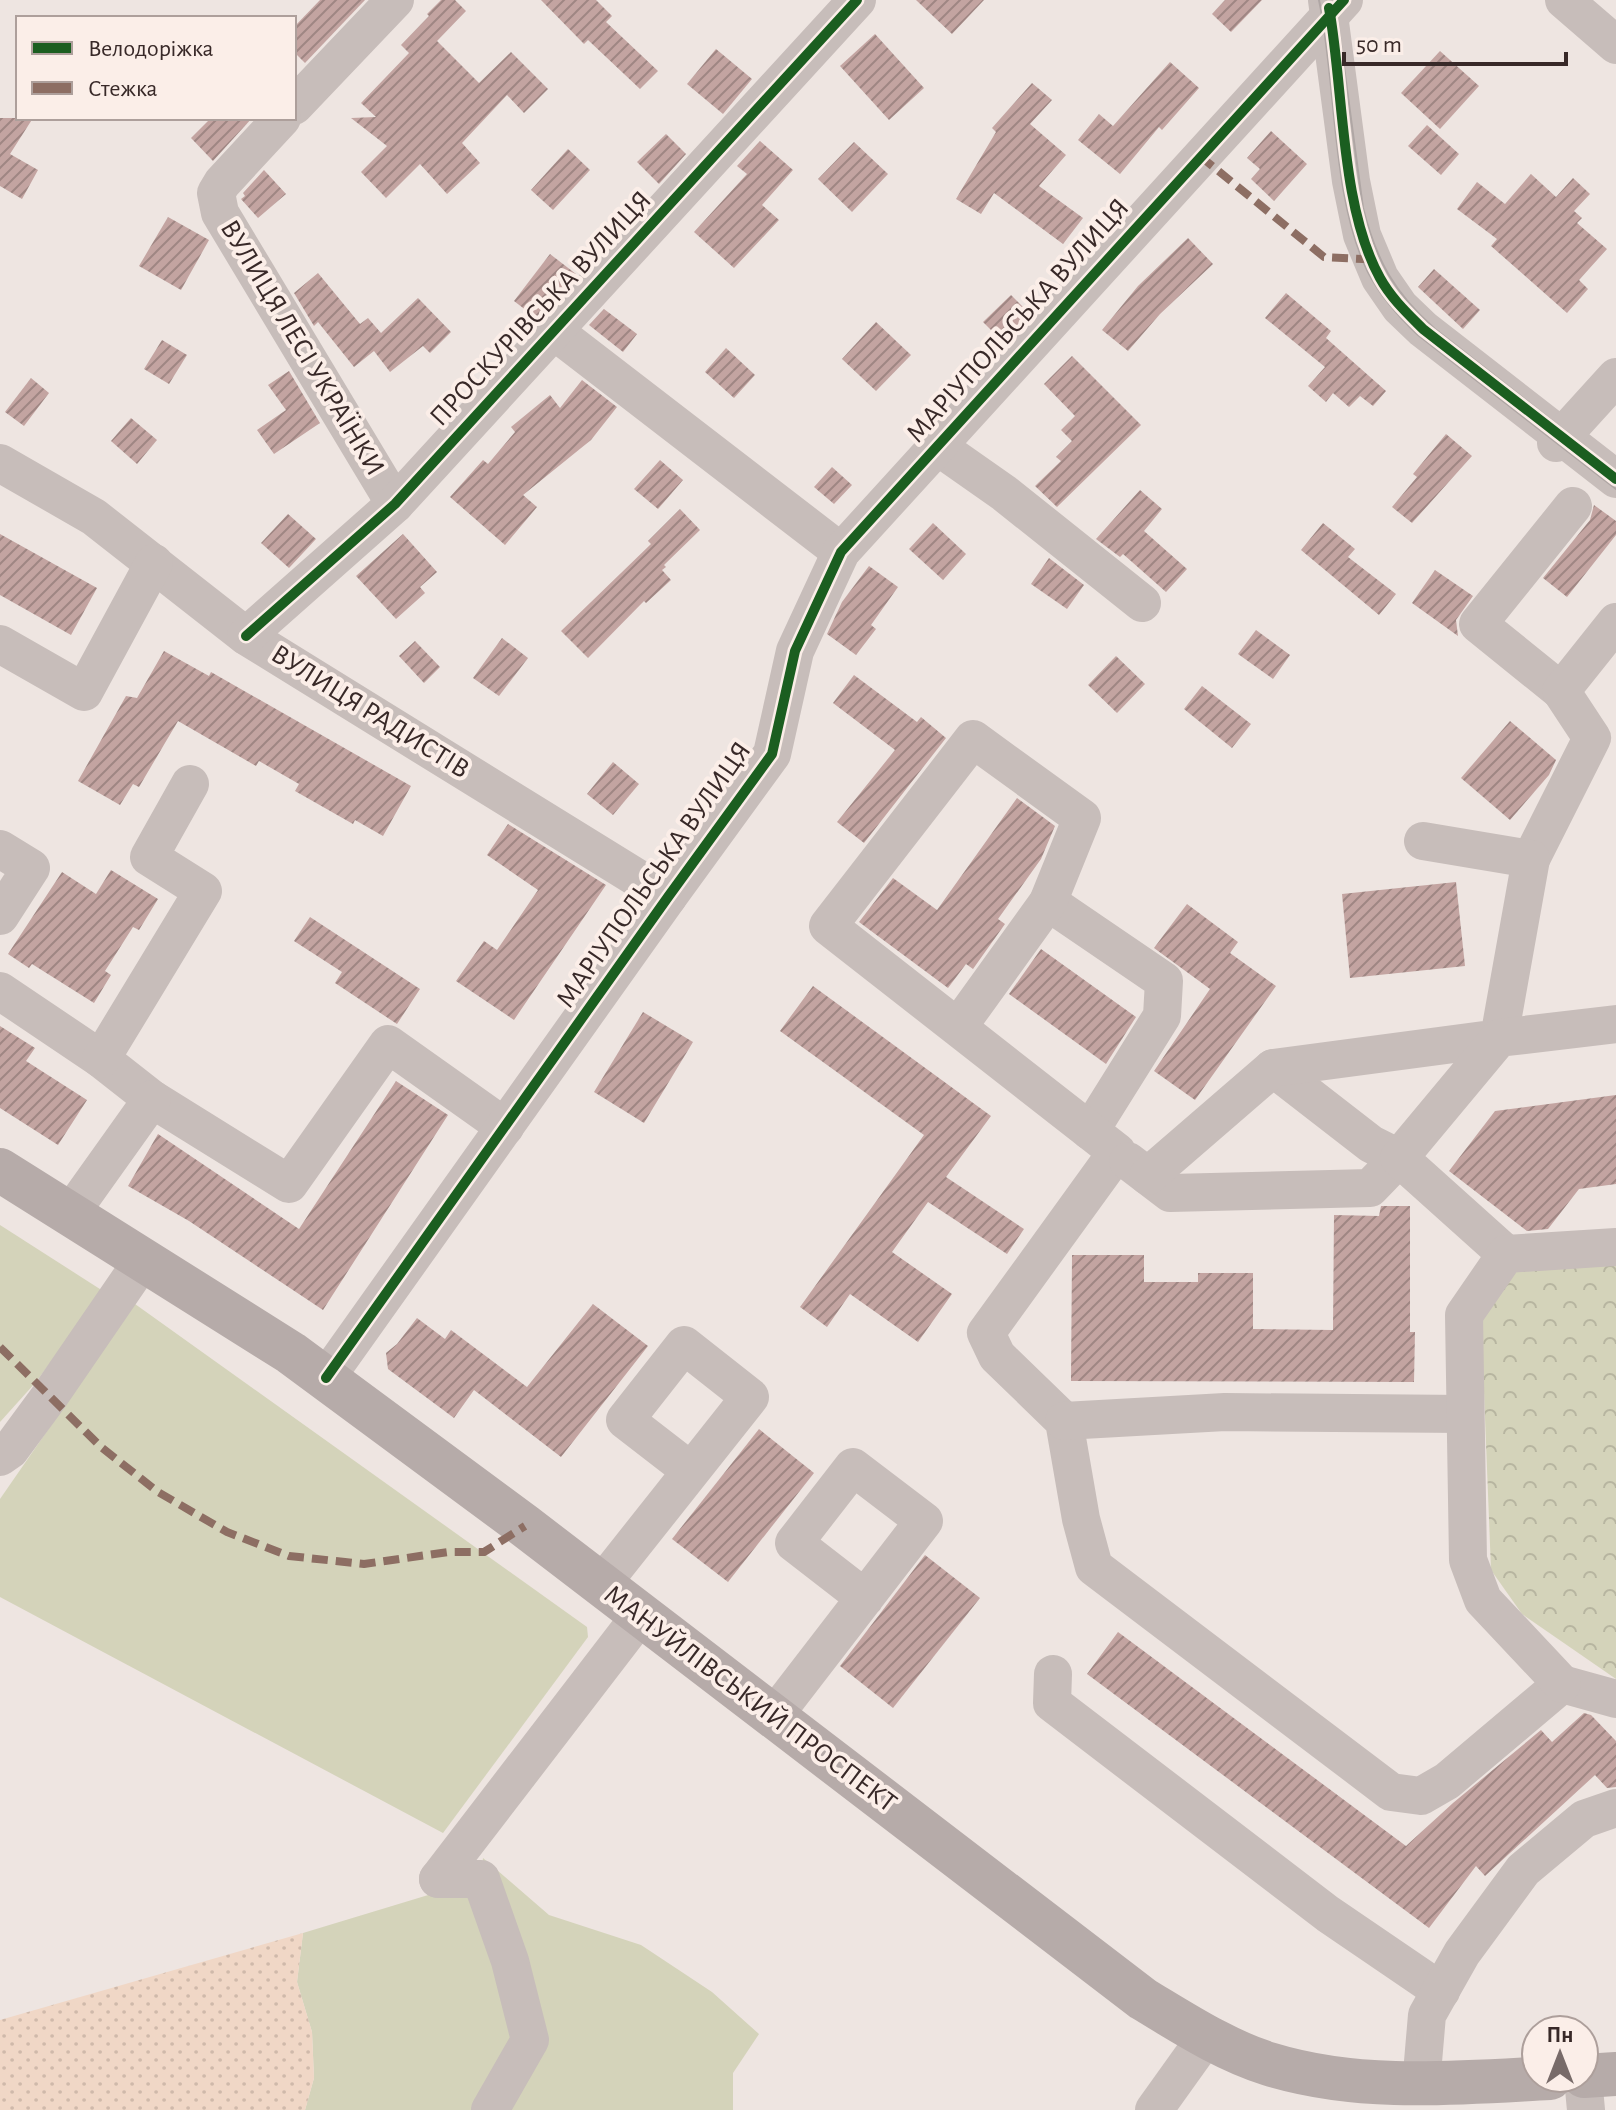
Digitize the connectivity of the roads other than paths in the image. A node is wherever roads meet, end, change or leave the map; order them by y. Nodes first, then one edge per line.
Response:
1 (395, 0) edge
2 (857, 0) edge
3 (1564, 0) edge
4 (1334, 5) edge
5 (1616, 45) edge
6 (296, 104) edge
7 (280, 120) edge
8 (554, 331) junction
9 (1616, 377) edge
10 (1559, 440) junction
11 (937, 446) junction
12 (0, 463) edge
13 (1616, 479) edge
14 (395, 504) junction
15 (1573, 506) dead end
16 (841, 552) junction
17 (154, 563) junction
18 (1142, 603) dead end
19 (1616, 622) edge
20 (246, 636) junction
21 (0, 644) edge
22 (1561, 691) junction
23 (190, 784) dead end
24 (1423, 841) dead end
25 (0, 849) edge
26 (1531, 859) junction
27 (668, 897) junction
28 (1048, 902) junction
29 (0, 916) edge
30 (0, 991) edge
31 (1616, 1024) edge
32 (958, 1027) junction
33 (1499, 1038) junction
34 (101, 1059) junction
35 (1273, 1068) junction
36 (152, 1099) junction
37 (505, 1127) junction
38 (1104, 1141) junction
39 (1399, 1158) junction
40 (0, 1170) edge
41 (1148, 1176) junction
42 (70, 1214) junction
43 (1616, 1247) edge
44 (1506, 1254) junction
45 (143, 1260) junction
46 (326, 1378) junction
47 (1465, 1414) junction
48 (1064, 1421) junction
49 (0, 1457) edge
50 (691, 1471) dead end
51 (601, 1585) junction
52 (865, 1598) dead end
53 (640, 1616) junction
54 (1053, 1674) dead end
55 (1562, 1684) junction
56 (1616, 1699) edge
57 (773, 1717) junction
58 (1616, 1808) edge
59 (1441, 1991) junction
60 (1207, 2036) junction
61 (1520, 2080) edge
62 (1421, 2085) junction
63 (490, 2110) edge
64 (1154, 2110) edge

1 - 6 street
2 - 8 street, ПРОСКУРІВСЬКА ВУЛИЦЯ
3 - 5 street
4 - 10 street
4 - 11 street, МАРІУПОЛЬСЬКА ВУЛИЦЯ
7 - 14 street, ВУЛИЦЯ ЛЕСІ УКРАЇНКИ
8 - 14 street, ПРОСКУРІВСЬКА ВУЛИЦЯ
8 - 16 street
9 - 10 street
10 - 13 street
11 - 16 street, МАРІУПОЛЬСЬКА ВУЛИЦЯ
11 - 18 street
12 - 17 street, ВУЛИЦЯ РАДИСТІВ
14 - 20 street, ПРОСКУРІВСЬКА ВУЛИЦЯ
15 - 22 street
16 - 27 street, МАРІУПОЛЬСЬКА ВУЛИЦЯ
17 - 20 street, ВУЛИЦЯ РАДИСТІВ
17 - 21 street
19 - 22 street
20 - 27 street, ВУЛИЦЯ РАДИСТІВ
22 - 26 street
23 - 34 street
24 - 26 street
25 - 29 street
26 - 33 street
27 - 37 street, МАРІУПОЛЬСЬКА ВУЛИЦЯ
28 - 32 street
28 - 32 street
28 - 38 street
30 - 34 street
31 - 33 street
32 - 38 street
33 - 35 street
33 - 39 street
34 - 36 street
35 - 39 street
35 - 41 street
36 - 37 street
36 - 42 street
37 - 46 street, МАРІУПОЛЬСЬКА ВУЛИЦЯ
38 - 41 street
38 - 48 street
39 - 41 street
39 - 44 street
40 - 42 main road, МАНУЙЛІВСЬКИЙ ПРОСПЕКТ
42 - 45 main road, МАНУЙЛІВСЬКИЙ ПРОСПЕКТ
43 - 44 street
44 - 47 street
45 - 46 main road, МАНУЙЛІВСЬКИЙ ПРОСПЕКТ
45 - 49 street
46 - 51 main road, МАНУЙЛІВСЬКИЙ ПРОСПЕКТ
47 - 48 street
47 - 55 street
48 - 55 street
50 - 51 street
51 - 53 main road, МАНУЙЛІВСЬКИЙ ПРОСПЕКТ
52 - 57 street
53 - 57 main road, МАНУЙЛІВСЬКИЙ ПРОСПЕКТ
53 - 63 street
54 - 59 street
55 - 56 street
57 - 60 main road, МАНУЙЛІВСЬКИЙ ПРОСПЕКТ
58 - 59 street
59 - 62 street
60 - 62 main road, МАНУЙЛІВСЬКИЙ ПРОСПЕКТ
60 - 64 street
61 - 62 main road, МАНУЙЛІВСЬКИЙ ПРОСПЕКТ

